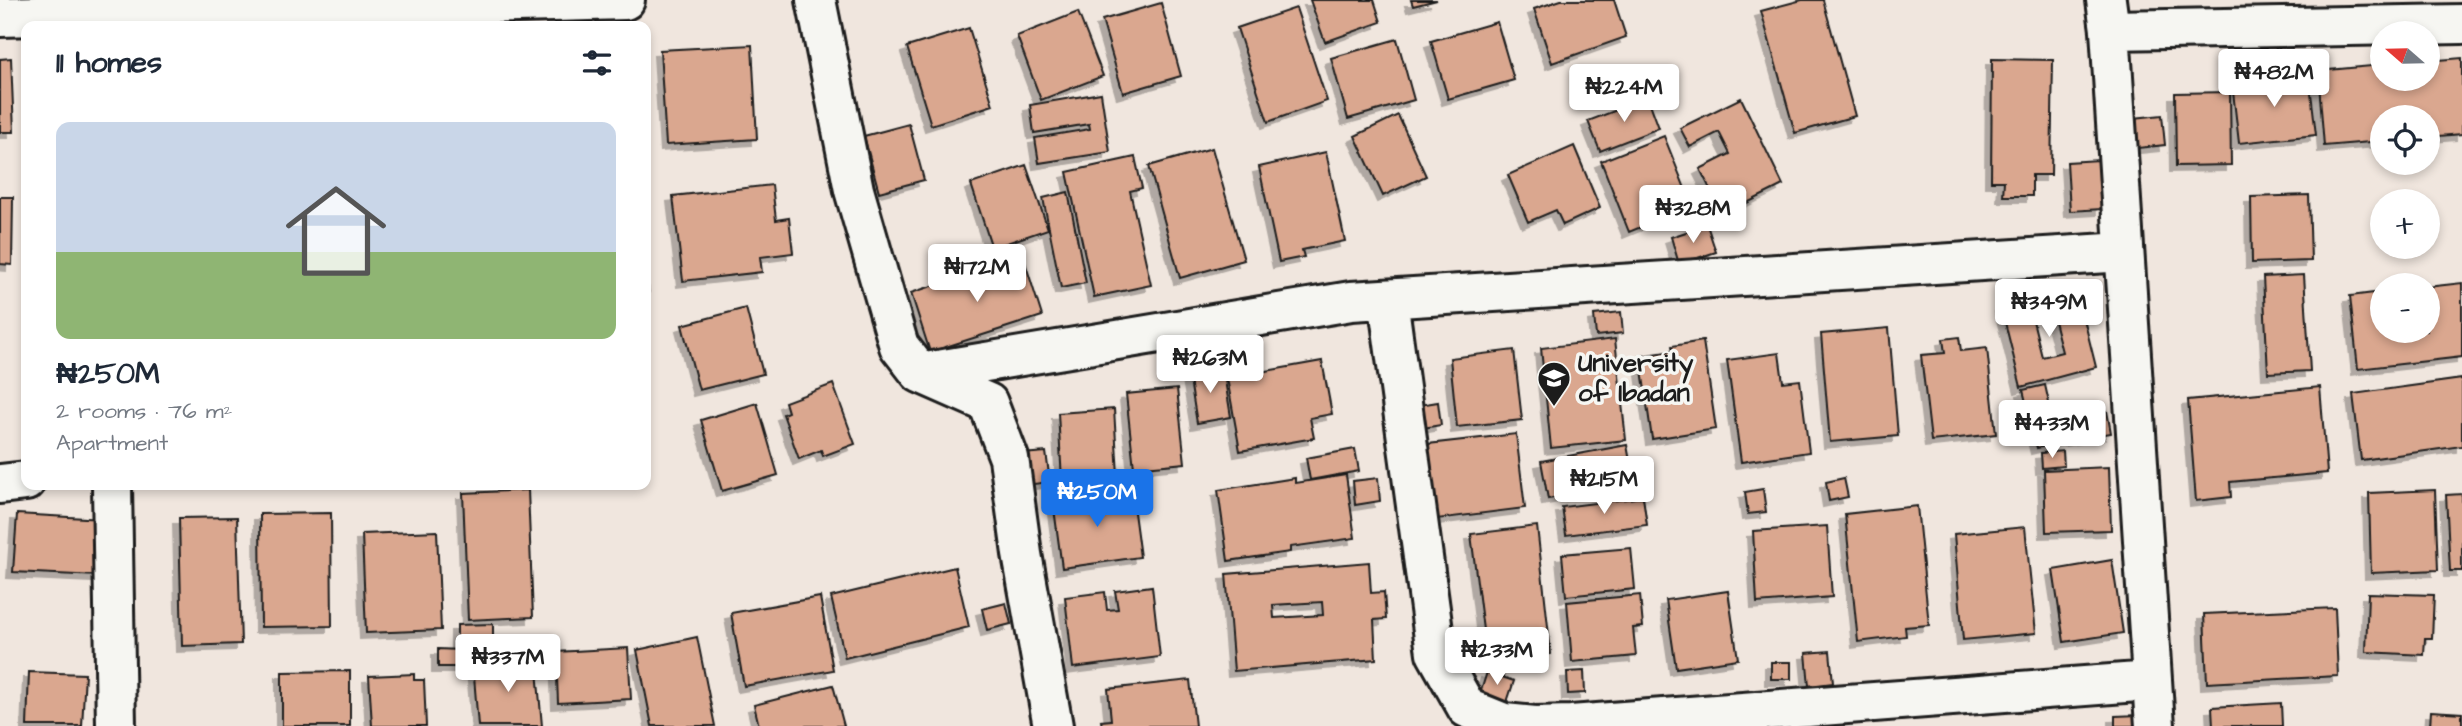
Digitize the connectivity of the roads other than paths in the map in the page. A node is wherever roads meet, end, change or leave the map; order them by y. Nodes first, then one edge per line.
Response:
1 (625, 0) edge
2 (816, 0) edge
3 (449, 2) edge
4 (53, 8) edge
5 (2108, 15) edge
6 (0, 17) edge
7 (329, 17) edge
8 (2462, 24) edge
9 (2124, 252) junction
10 (1388, 299) junction
11 (919, 373) junction
12 (21, 482) edge
13 (0, 484) edge
14 (112, 490) edge
15 (2151, 681) junction
16 (116, 726) edge
17 (1053, 726) edge
18 (2155, 726) edge

1 - 3 street
2 - 11 street
3 - 7 street
4 - 6 street
4 - 7 street
5 - 8 street
5 - 9 street
9 - 10 street
9 - 15 street
10 - 11 street
10 - 15 street
11 - 17 street
12 - 13 street
14 - 16 street
15 - 18 street

